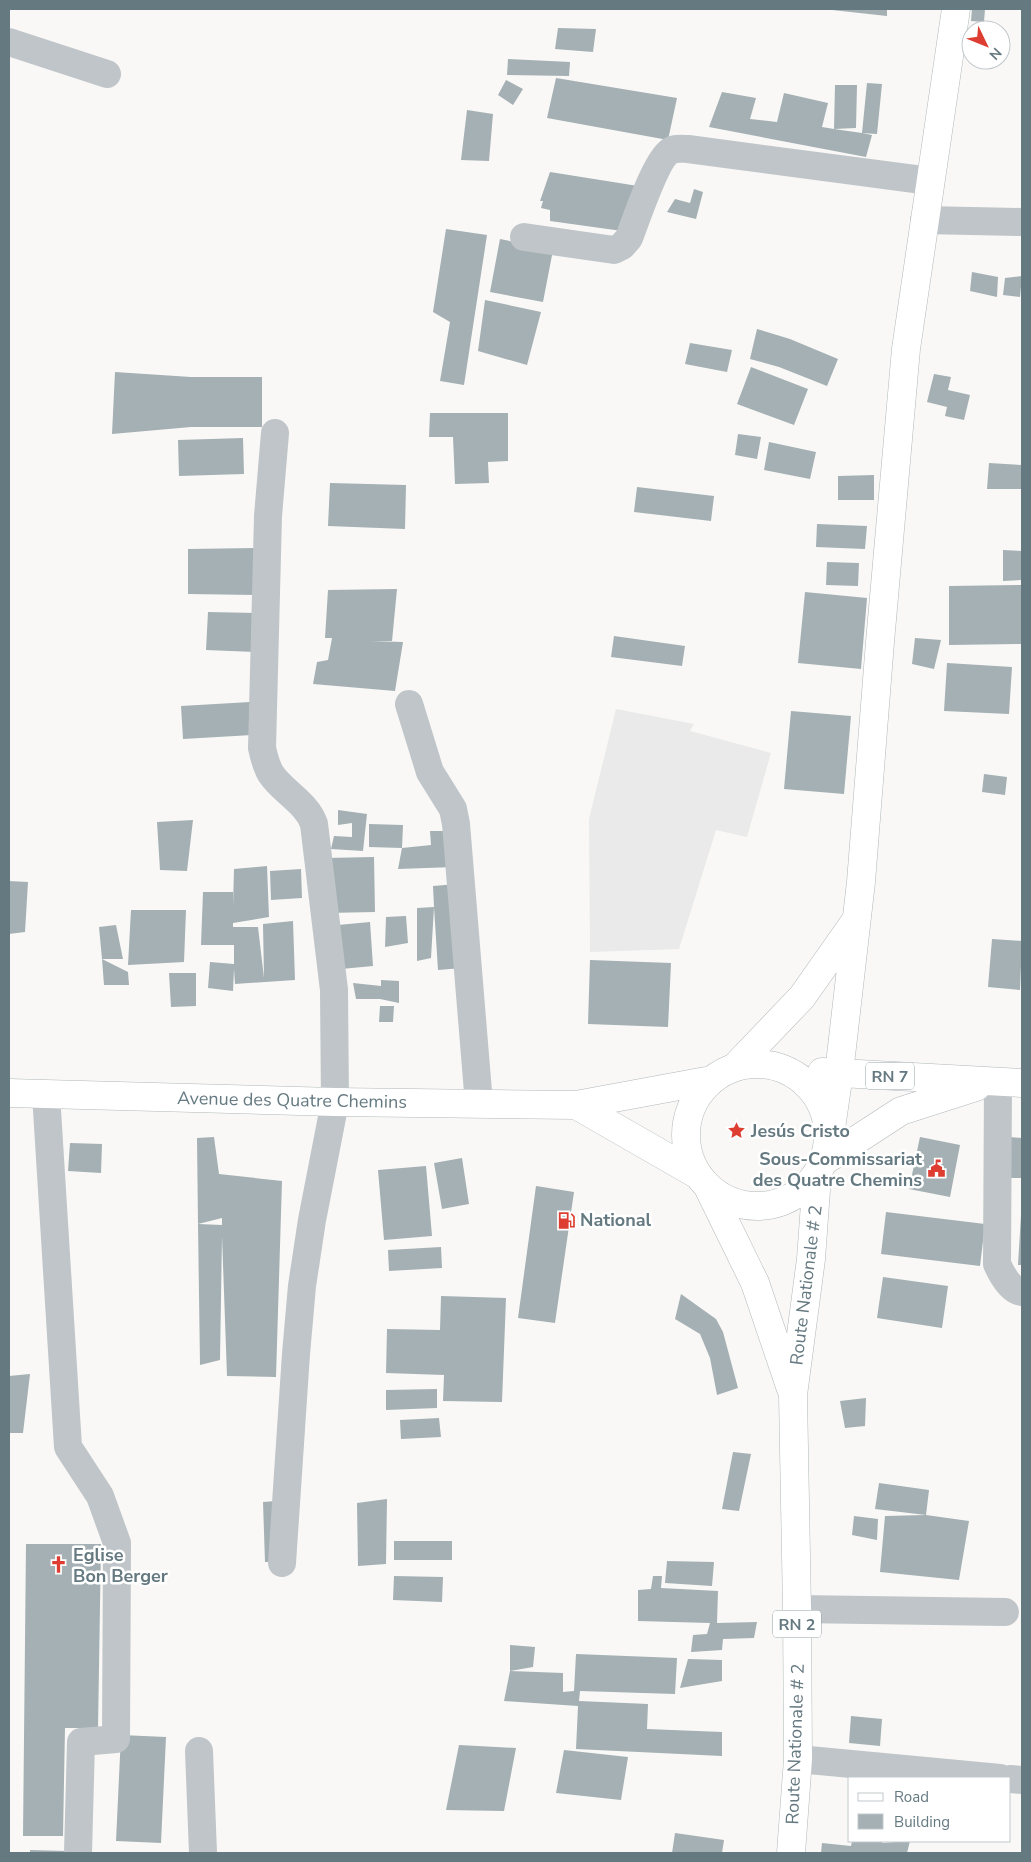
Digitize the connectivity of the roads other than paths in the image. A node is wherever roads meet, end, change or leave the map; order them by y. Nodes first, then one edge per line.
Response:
1 (956, 9) edge
2 (9, 42) edge
3 (107, 74) dead end
4 (930, 181) junction
5 (924, 220) junction
6 (1022, 222) edge
7 (524, 237) dead end
8 (275, 433) dead end
9 (409, 704) dead end
10 (855, 922) junction
11 (736, 1067) junction
12 (788, 1070) junction
13 (839, 1073) junction
14 (706, 1081) junction
15 (1004, 1082) edge
16 (9, 1093) edge
17 (46, 1094) junction
18 (335, 1102) junction
19 (479, 1104) junction
20 (576, 1105) junction
21 (823, 1160) junction
22 (703, 1181) junction
23 (1022, 1292) edge
24 (793, 1395) junction
25 (282, 1563) dead end
26 (797, 1609) junction
27 (1005, 1612) dead end
28 (199, 1751) dead end
29 (798, 1758) junction
30 (990, 1777) edge
31 (78, 1853) edge
32 (203, 1853) edge
33 (791, 1853) edge

1 - 4 main road
2 - 3 street
4 - 5 main road
4 - 7 street
5 - 6 street
5 - 10 main road
8 - 18 street
9 - 19 street
10 - 11 main road
10 - 13 main road
11 - 12 main road
11 - 14 main road
12 - 13 main road, RN 7
12 - 21 main road
13 - 15 main road, RN 7
13 - 21 main road
14 - 20 main road, Avenue des Quatre Chemins
14 - 22 main road
15 - 21 main road, RN 7
15 - 23 street
16 - 17 main road, Avenue des Quatre Chemins
17 - 18 main road, Avenue des Quatre Chemins
17 - 31 street
18 - 19 main road, Avenue des Quatre Chemins
18 - 25 street
19 - 20 main road, Avenue des Quatre Chemins
20 - 22 main road, Avenue des Quatre Chemins
21 - 22 main road
21 - 24 main road, Route Nationale # 2 / RN 2
22 - 24 main road, Route Nationale # 2 / RN 2
24 - 26 main road, Route Nationale # 2 / RN 2
26 - 27 street
26 - 29 main road, Route Nationale # 2 / RN 2
28 - 32 street
29 - 30 street
29 - 33 main road, Route Nationale # 2 / RN 2

